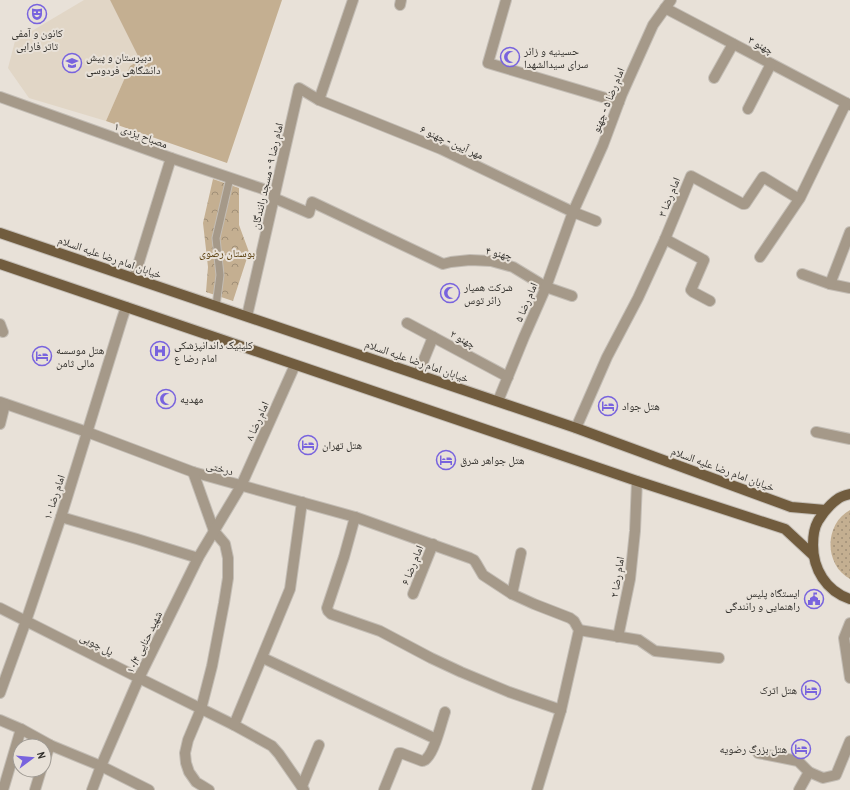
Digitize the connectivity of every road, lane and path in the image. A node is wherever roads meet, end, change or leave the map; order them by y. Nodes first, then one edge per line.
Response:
1 (353, 0) edge
2 (506, 0) edge
3 (668, 4) edge
4 (733, 44) junction
5 (771, 64) junction
6 (714, 78) dead end
7 (299, 88) joint
8 (0, 97) edge
9 (319, 100) junction
10 (619, 102) junction
11 (848, 104) edge
12 (748, 109) dead end
13 (171, 158) junction
14 (230, 178) junction
15 (275, 196) junction
16 (799, 199) junction
17 (573, 212) junction
18 (596, 221) dead end
19 (850, 232) edge
20 (0, 233) edge
21 (665, 239) junction
22 (760, 257) dead end
23 (0, 264) edge
24 (443, 264) joint
25 (802, 274) dead end
26 (134, 278) junction
27 (830, 284) junction
28 (546, 287) junction
29 (850, 288) edge
30 (572, 296) dead end
31 (710, 301) dead end
32 (216, 306) junction
33 (126, 307) junction
34 (247, 316) junction
35 (407, 323) dead end
36 (433, 337) junction
37 (295, 365) junction
38 (418, 374) junction
39 (508, 377) junction
40 (498, 401) junction
41 (2, 403) edge
42 (0, 424) edge
43 (576, 428) junction
44 (87, 432) junction
45 (816, 432) dead end
46 (850, 439) edge
47 (193, 472) junction
48 (637, 481) junction
49 (241, 486) junction
50 (850, 494) edge
51 (302, 502) junction
52 (825, 510) junction
53 (61, 517) junction
54 (355, 518) junction
55 (214, 531) junction
56 (433, 544) junction
57 (521, 553) dead end
58 (813, 555) junction
59 (198, 558) junction
60 (413, 594) dead end
61 (512, 594) junction
62 (850, 599) edge
63 (0, 608) edge
64 (26, 621) junction
65 (850, 624) edge
66 (579, 630) junction
67 (618, 637) junction
68 (263, 658) junction
69 (719, 658) dead end
70 (139, 678) junction
71 (850, 678) edge
72 (0, 693) edge
73 (201, 709) junction
74 (561, 710) junction
75 (445, 712) dead end
76 (0, 720) edge
77 (234, 725) junction
78 (20, 730) junction
79 (36, 738) edge
80 (436, 739) junction
81 (850, 741) edge
82 (318, 745) dead end
83 (52, 746) edge
84 (758, 753) dead end
85 (101, 766) junction
86 (809, 772) junction
87 (39, 778) edge
88 (303, 788) edge
89 (3, 790) edge
90 (35, 790) edge
91 (92, 790) edge
92 (149, 790) edge
93 (209, 790) edge
94 (384, 790) edge
95 (537, 790) edge
96 (798, 790) edge

1 - 9 street
2 - 10 street
3 - 4 street, چهنو ۳
3 - 10 street, امام رضا ۵ - چهنو
4 - 5 street, چهنو ۳
4 - 6 street
5 - 11 street, چهنو ۳
5 - 12 street
7 - 9 street, مهر آیین - چهنو ۶
7 - 15 street, امام رضا ۹ - مسجد رانندگان
8 - 13 street, مصباح یزدی ۱
9 - 17 street, مهر آیین - چهنو ۶
10 - 17 street, امام رضا ۵ - چهنو
11 - 16 street
13 - 14 street, مصباح یزدی ۱
13 - 26 street
14 - 15 street, مصباح یزدی ۱
14 - 32 street
15 - 24 street, مصباح یزدی ۱
15 - 34 street, امام رضا ۹ - مسجد رانندگان
16 - 21 street, امام رضا ۳
16 - 22 street
17 - 18 street, مهر آیین - چهنو ۶
17 - 28 street, امام رضا ۵
19 - 27 street
20 - 26 main road, خیابان امام رضا علیه السلام
21 - 31 street
21 - 43 street, امام رضا ۳
23 - 33 main road
24 - 28 street, چهنو ۴
25 - 27 street
26 - 32 main road, خیابان امام رضا علیه السلام
27 - 29 street
28 - 30 street, چهنو ۴
28 - 39 street, امام رضا ۵
32 - 34 main road, خیابان امام رضا علیه السلام
33 - 37 main road
33 - 44 street, امام رضا ۱۰
34 - 38 main road, خیابان امام رضا علیه السلام
35 - 36 street, چهنو ۲
36 - 38 street
36 - 39 street, چهنو ۲
37 - 48 main road
37 - 49 street, امام رضا ۸
38 - 40 main road, خیابان امام رضا علیه السلام
39 - 40 street, امام رضا ۵
40 - 43 main road, خیابان امام رضا علیه السلام
41 - 42 street
41 - 44 street, درختی
43 - 52 main road, خیابان امام رضا علیه السلام
44 - 47 street, درختی
44 - 53 street, امام رضا ۱۰
45 - 46 street
47 - 49 street, درختی
47 - 55 street
48 - 58 main road
48 - 67 street, امام رضا ۲
49 - 51 street, درختی
49 - 55 street, امام رضا ۸
50 - 52 main road
51 - 54 street, درختی
51 - 68 street
52 - 58 main road
53 - 59 street
53 - 64 street, امام رضا ۱۰
54 - 56 street, درختی
54 - 74 street
55 - 59 street, شهید حنایی ۱۰/۴
55 - 73 street
56 - 60 street, امام رضا ۶
56 - 61 street, درختی
57 - 61 street
58 - 62 main road
59 - 70 street, شهید حنایی ۱۰/۴
61 - 66 street, درختی
63 - 64 street, پل چوبی
64 - 70 street, پل چوبی
64 - 72 street, امام رضا ۱۰
65 - 71 street
66 - 67 street
66 - 74 street
67 - 69 street
68 - 77 street
68 - 80 street
70 - 73 street, پل چوبی
70 - 85 street, شهید حنایی ۱۰/۴
73 - 77 street, پل چوبی
73 - 93 street
74 - 95 street
75 - 80 street
76 - 78 street
77 - 88 street
78 - 79 street
78 - 89 street
80 - 94 street
81 - 86 street
82 - 88 street
83 - 85 street
84 - 86 street
85 - 91 street, شهید حنایی ۱۰/۴
85 - 92 street
86 - 96 street
87 - 90 street

